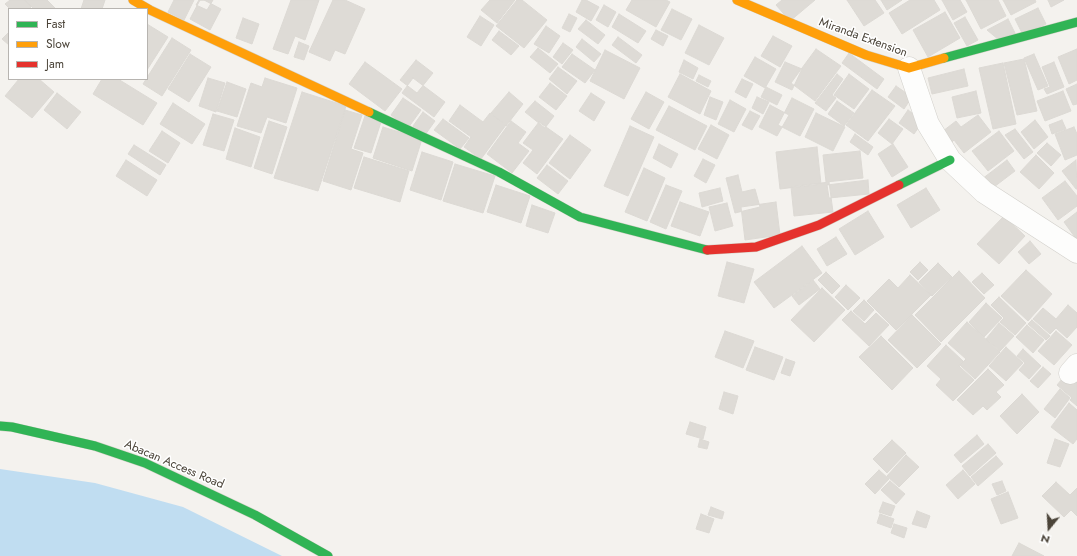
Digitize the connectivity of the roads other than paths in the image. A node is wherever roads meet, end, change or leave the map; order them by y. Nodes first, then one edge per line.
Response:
1 (132, 0) edge
2 (737, 0) edge
3 (146, 8) edge
4 (148, 9) edge
5 (1077, 22) edge
6 (909, 68) junction
7 (950, 160) junction
8 (1077, 252) edge
9 (0, 426) edge
10 (328, 556) edge

1 - 3 street
2 - 6 street, Miranda Extension
4 - 7 street
5 - 6 street, Miranda Extension
6 - 7 street
7 - 8 street
9 - 10 street, Abacan Access Road

